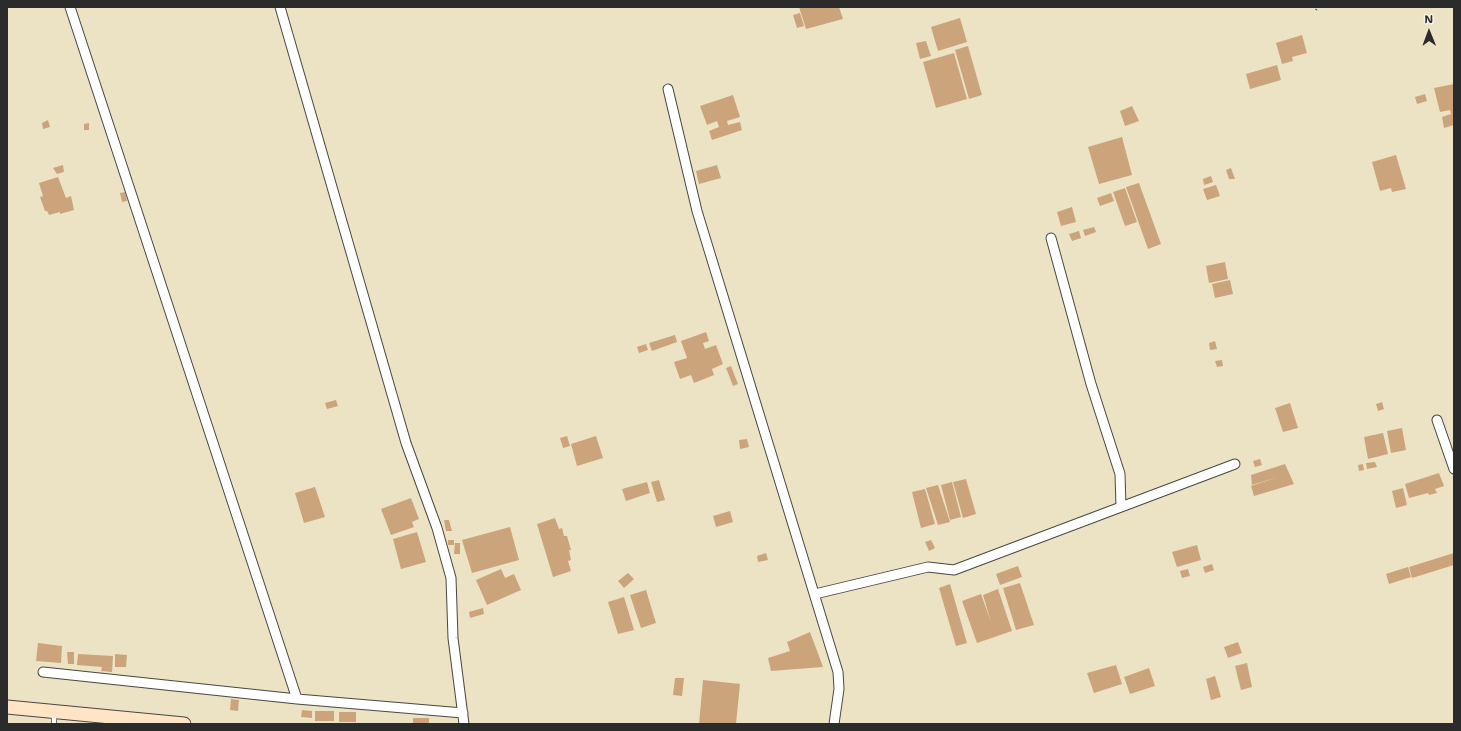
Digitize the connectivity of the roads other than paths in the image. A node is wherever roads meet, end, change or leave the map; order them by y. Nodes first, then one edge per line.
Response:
1 (70, 7) edge
2 (280, 7) edge
3 (668, 89) dead end
4 (1051, 238) dead end
5 (1437, 420) dead end
6 (1235, 464) dead end
7 (1454, 469) edge
8 (1121, 508) junction
9 (815, 594) junction
10 (43, 672) dead end
11 (297, 699) junction
12 (7, 707) edge
13 (463, 713) junction
14 (54, 718) edge
15 (184, 724) edge
16 (464, 724) edge
17 (834, 724) edge

1 - 11 street
2 - 13 street
3 - 9 street
4 - 8 street
5 - 7 street
6 - 8 street
8 - 9 street
9 - 17 street
10 - 11 street
11 - 13 street
12 - 14 street
13 - 16 street
14 - 15 street

